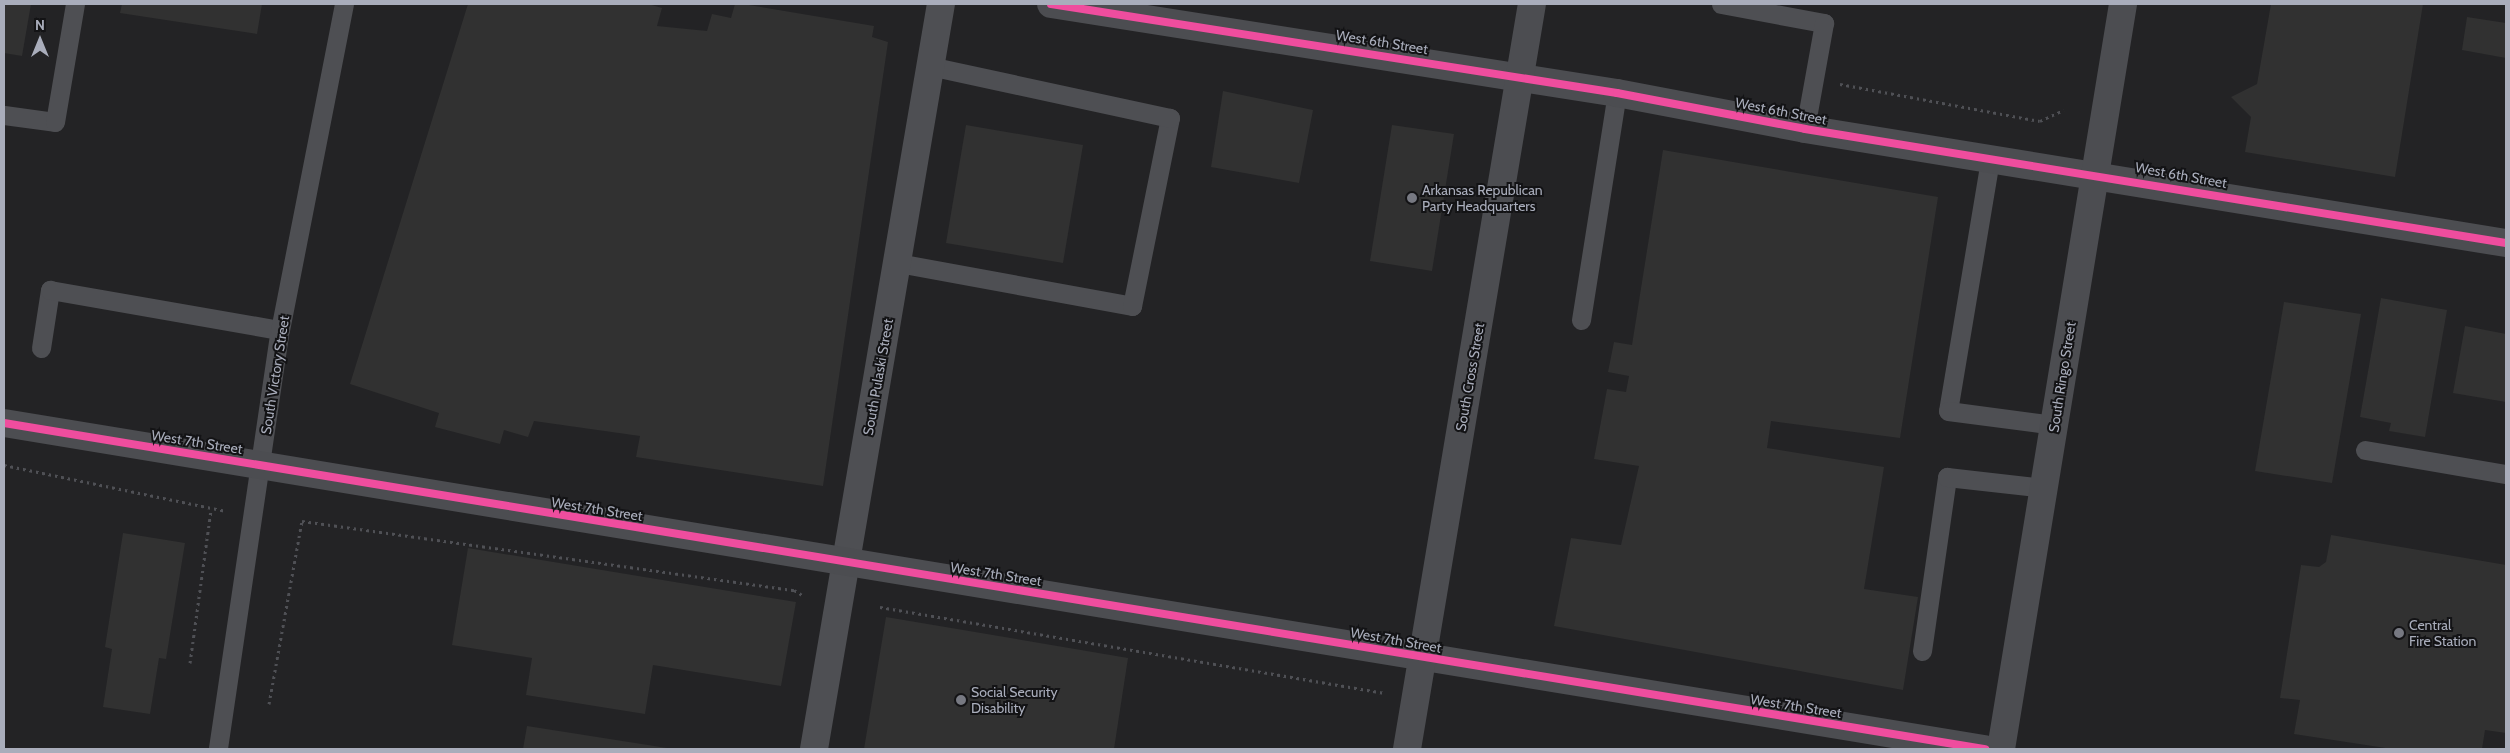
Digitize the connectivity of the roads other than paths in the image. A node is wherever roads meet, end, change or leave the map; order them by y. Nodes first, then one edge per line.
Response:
1 (75, 4) edge
2 (344, 4) edge
3 (941, 4) edge
4 (1051, 4) edge
5 (1532, 4) edge
6 (1721, 4) edge
7 (2124, 4) edge
8 (930, 66) junction
9 (1519, 77) junction
10 (1617, 93) junction
11 (4, 115) edge
12 (1805, 129) junction
13 (1990, 160) junction
14 (2095, 173) junction
15 (2506, 243) edge
16 (898, 263) junction
17 (1581, 320) dead end
18 (280, 330) junction
19 (41, 348) dead end
20 (4, 423) edge
21 (2054, 425) junction
22 (2365, 450) dead end
23 (261, 466) junction
24 (2506, 474) edge
25 (2045, 488) junction
26 (847, 563) junction
27 (1922, 651) dead end
28 (1422, 657) junction
29 (218, 748) dead end
30 (814, 749) edge
31 (1408, 749) edge
32 (1985, 749) edge
33 (2001, 749) edge

1 - 11 lane
2 - 18 lane, South Victory Street
3 - 8 street, South Pulaski Street
4 - 9 street, West 6th Street
5 - 9 street, South Cross Street
6 - 12 lane
7 - 14 street, South Ringo Street
8 - 16 street, South Pulaski Street
8 - 16 lane
9 - 10 street, West 6th Street
9 - 28 street, South Cross Street
10 - 12 street, West 6th Street
10 - 17 lane
12 - 13 street, West 6th Street
13 - 14 street, West 6th Street
13 - 21 lane
14 - 15 street, West 6th Street
14 - 21 street, South Ringo Street
16 - 26 street, South Pulaski Street
18 - 19 lane
18 - 23 lane, South Victory Street
20 - 23 street, West 7th Street
21 - 25 street, South Ringo Street
22 - 24 lane
23 - 26 street, West 7th Street
23 - 29 lane, South Victory Street
25 - 27 lane
25 - 33 street, South Ringo Street
26 - 28 street, West 7th Street
26 - 30 street, South Pulaski Street
28 - 31 street, South Cross Street
28 - 32 street, West 7th Street

